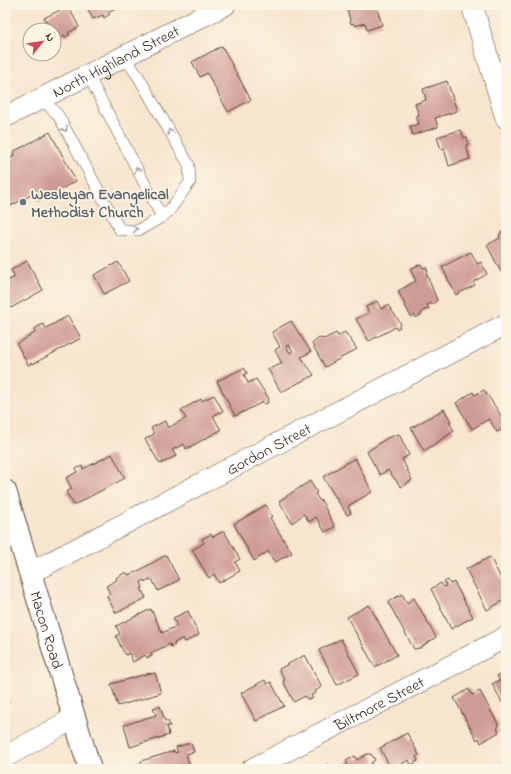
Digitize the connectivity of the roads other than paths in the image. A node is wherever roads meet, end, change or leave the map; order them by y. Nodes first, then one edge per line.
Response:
1 (224, 5) edge
2 (472, 5) edge
3 (124, 57) junction
4 (88, 75) junction
5 (42, 99) junction
6 (5, 117) edge
7 (506, 118) edge
8 (162, 217) junction
9 (506, 324) edge
10 (5, 491) edge
11 (30, 573) junction
12 (506, 637) edge
13 (74, 718) junction
14 (5, 757) edge
15 (90, 769) edge
16 (252, 769) edge

1 - 3 street, North Highland Street
2 - 7 street
3 - 4 street, North Highland Street
8 -> 3 lane
4 - 5 street, North Highland Street
8 -> 4 lane
5 - 6 street, North Highland Street
5 -> 8 lane
9 - 11 street, Gordon Street
10 - 11 main road, Macon Road
11 - 13 main road, Macon Road
12 - 16 street, Biltmore Street
13 - 14 street
13 - 15 main road, Macon Road

